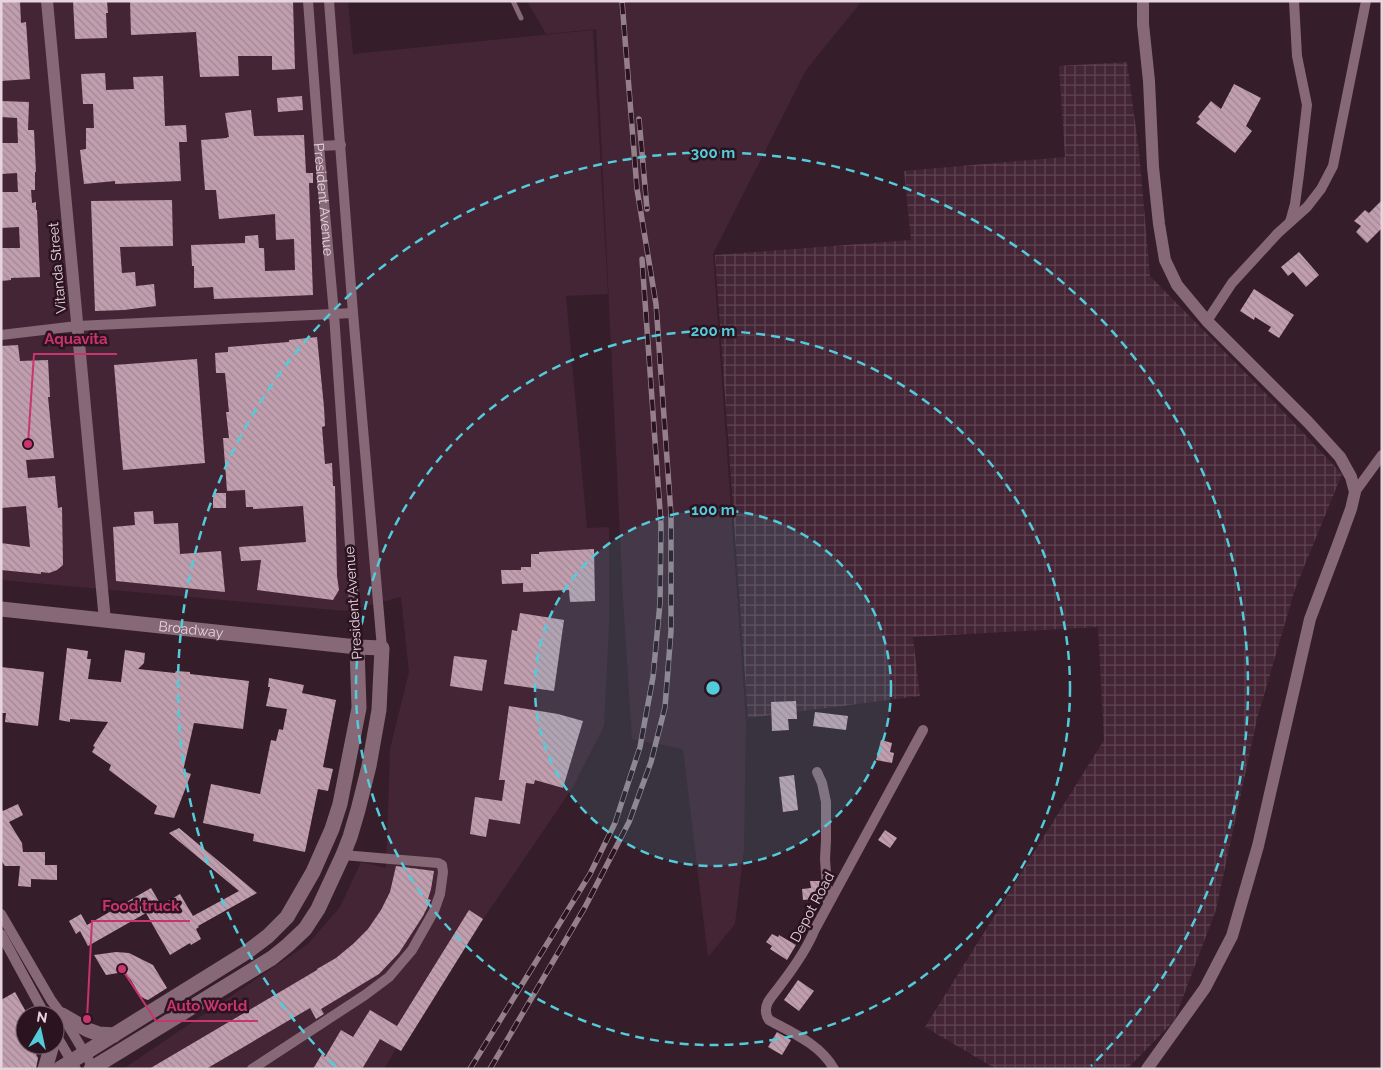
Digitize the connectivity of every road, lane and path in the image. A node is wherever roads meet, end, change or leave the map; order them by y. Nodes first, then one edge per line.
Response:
1 (47, 1) edge
2 (308, 1) edge
3 (329, 1) edge
4 (513, 1) edge
5 (1143, 1) edge
6 (1294, 1) edge
7 (1366, 1) edge
8 (521, 18) dead end
9 (341, 145) junction
10 (319, 146) junction
11 (1290, 222) junction
12 (353, 313) junction
13 (334, 314) junction
14 (1207, 322) junction
15 (77, 326) junction
16 (1, 335) edge
17 (1382, 455) edge
18 (1354, 492) junction
19 (1, 609) edge
20 (105, 621) junction
21 (357, 647) junction
22 (382, 648) junction
23 (923, 730) dead end
24 (816, 772) dead end
25 (343, 855) junction
26 (313, 872) junction
27 (332, 878) junction
28 (828, 904) junction
29 (1, 914) edge
30 (1, 934) edge
31 (5, 950) edge
32 (177, 995) junction
33 (39, 1005) edge
34 (55, 1005) edge
35 (186, 1011) junction
36 (65, 1017) edge
37 (65, 1020) edge
38 (114, 1035) junction
39 (84, 1052) junction
40 (49, 1055) edge
41 (69, 1066) edge
42 (93, 1068) edge
43 (45, 1069) edge
44 (252, 1069) edge
45 (834, 1069) edge
46 (1147, 1069) edge

1 - 15 street, Vitanda Street
2 - 10 street, President Avenue
3 - 9 street, President Avenue
4 - 8 lane
5 - 14 street
6 - 11 street
7 - 11 street
9 - 10 street
9 - 12 street, President Avenue
10 - 13 street, President Avenue
11 - 14 street
12 - 13 street
12 - 22 street, President Avenue
13 - 15 street
13 - 21 street, President Avenue
14 - 18 street
15 - 16 street
15 - 20 street, Vitanda Street
17 - 18 street
18 - 46 street
19 - 20 main road, Broadway
20 - 21 main road, Broadway
21 - 22 main road, Broadway
21 - 26 main road, President Avenue
22 - 25 main road, President Avenue
23 - 28 street, Depot Road
24 - 28 street
25 - 27 main road, President Avenue
25 - 44 street
26 - 27 main road
26 - 32 main road, President Avenue
27 - 35 main road, President Avenue
28 - 45 street, Depot Road
29 - 34 street
30 - 31 street
31 - 33 street
32 - 35 main road
32 - 38 main road, President Avenue
35 - 42 main road, President Avenue
36 - 38 main road
37 - 39 street
38 - 39 main road, President Avenue
39 - 41 main road, President Avenue
39 - 42 street
40 - 43 main road

